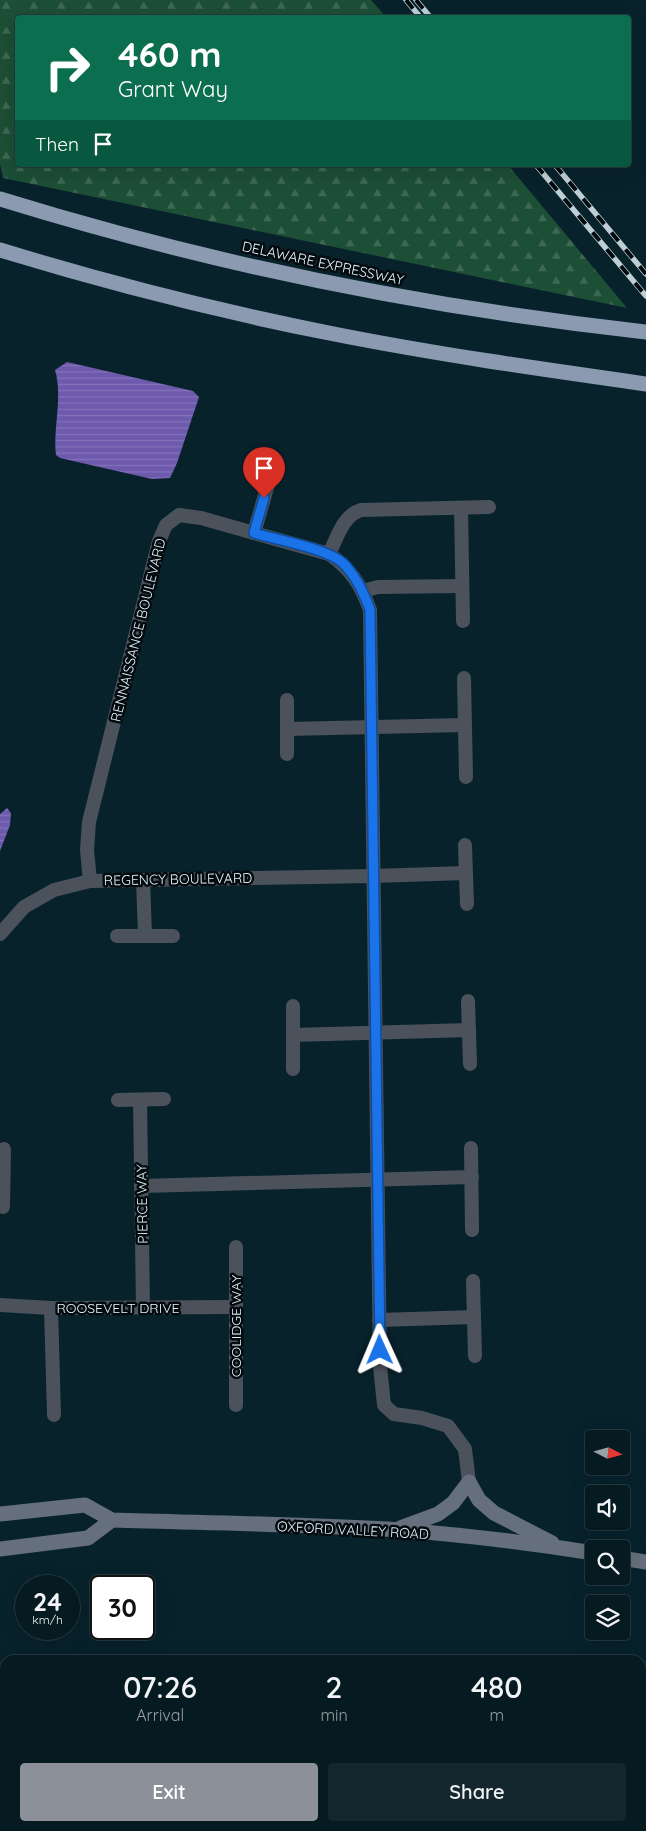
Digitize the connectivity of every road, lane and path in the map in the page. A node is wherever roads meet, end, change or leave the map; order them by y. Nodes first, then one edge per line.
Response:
1 (0, 199) edge
2 (0, 250) edge
3 (646, 332) edge
4 (646, 384) edge
5 (269, 481) dead end
6 (461, 508) junction
7 (489, 508) dead end
8 (254, 533) junction
9 (329, 554) junction
10 (462, 586) junction
11 (363, 591) junction
12 (463, 621) dead end
13 (464, 678) dead end
14 (287, 700) dead end
15 (464, 725) junction
16 (372, 727) junction
17 (287, 729) junction
18 (287, 754) dead end
19 (466, 777) dead end
20 (465, 844) dead end
21 (466, 873) junction
22 (374, 876) junction
23 (143, 880) junction
24 (90, 881) junction
25 (467, 904) dead end
26 (0, 934) edge
27 (145, 935) junction
28 (117, 936) dead end
29 (173, 936) dead end
30 (468, 1001) dead end
31 (292, 1006) dead end
32 (469, 1030) junction
33 (376, 1032) junction
34 (293, 1034) junction
35 (470, 1064) dead end
36 (293, 1070) dead end
37 (164, 1099) dead end
38 (118, 1100) dead end
39 (140, 1100) junction
40 (471, 1148) dead end
41 (4, 1149) dead end
42 (472, 1176) junction
43 (2, 1178) edge
44 (377, 1180) junction
45 (141, 1186) junction
46 (3, 1207) dead end
47 (472, 1230) dead end
48 (236, 1247) dead end
49 (473, 1281) dead end
50 (0, 1305) edge
51 (143, 1307) junction
52 (236, 1307) junction
53 (51, 1308) junction
54 (474, 1317) junction
55 (379, 1320) junction
56 (475, 1356) dead end
57 (236, 1405) dead end
58 (54, 1415) dead end
59 (468, 1482) junction
60 (0, 1514) edge
61 (112, 1520) junction
62 (394, 1530) junction
63 (562, 1548) junction
64 (0, 1549) edge
65 (585, 1552) edge
66 (630, 1559) edge
67 (646, 1562) edge

1 - 3 highway, DELAWARE EXPRESSWAY
2 - 4 highway
5 - 8 street
6 - 7 street
6 - 9 street
6 - 10 street
8 - 9 street, RENNAISSANCE BOULEVARD
8 - 24 street, RENNAISSANCE BOULEVARD
9 - 11 street, RENNAISSANCE BOULEVARD
10 - 11 street
10 - 12 street
11 - 16 street, RENNAISSANCE BOULEVARD
13 - 15 street
14 - 17 street
15 - 16 street
15 - 19 street
16 - 17 street
16 - 22 street, RENNAISSANCE BOULEVARD
17 - 18 street
20 - 21 street
21 - 22 street, REGENCY BOULEVARD
21 - 25 street
22 - 23 street, REGENCY BOULEVARD
22 - 33 street, RENNAISSANCE BOULEVARD
23 - 24 street, REGENCY BOULEVARD
23 - 27 street
24 - 26 street, REGENCY BOULEVARD
27 - 28 street
27 - 29 street
30 - 32 street
31 - 34 street
32 - 33 street
32 - 35 street
33 - 34 street
33 - 44 street, RENNAISSANCE BOULEVARD
34 - 36 street
37 - 39 street
38 - 39 street
39 - 45 street, PIERCE WAY
40 - 42 street
41 - 43 street
42 - 44 street
42 - 47 street
43 - 46 street
44 - 45 street
44 - 55 street, RENNAISSANCE BOULEVARD
45 - 51 street, PIERCE WAY
48 - 52 street, COOLIDGE WAY
49 - 54 street
50 - 53 street, ROOSEVELT DRIVE
51 - 52 street, ROOSEVELT DRIVE
51 - 53 street, ROOSEVELT DRIVE
52 - 57 street, COOLIDGE WAY
53 - 58 street
54 - 55 street
54 - 56 street
55 - 59 street, RENNAISSANCE BOULEVARD
59 - 62 main road
59 - 63 main road
60 - 61 main road, OXFORD VALLEY ROAD
61 - 62 main road, OXFORD VALLEY ROAD
61 - 64 main road
62 - 63 main road, OXFORD VALLEY ROAD
63 - 65 main road, OXFORD VALLEY ROAD
66 - 67 main road

